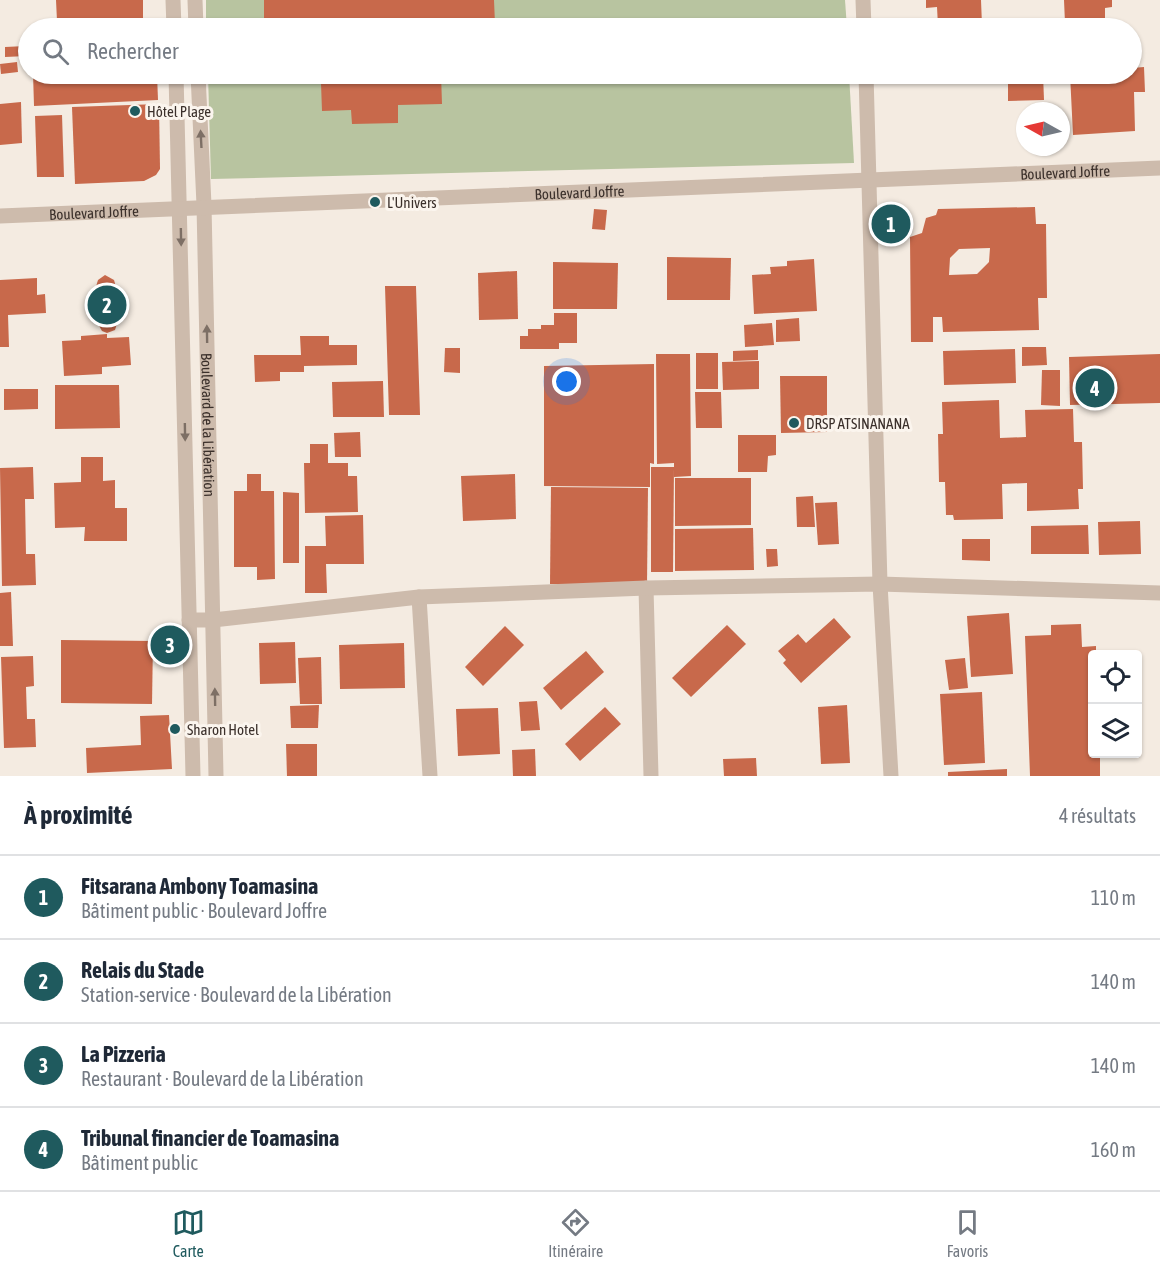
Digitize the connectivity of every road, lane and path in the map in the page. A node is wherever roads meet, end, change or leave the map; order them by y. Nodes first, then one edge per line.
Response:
1 (173, 0) edge
2 (195, 0) edge
3 (863, 0) edge
4 (174, 18) edge
5 (196, 18) edge
6 (864, 18) edge
7 (176, 84) edge
8 (198, 84) edge
9 (866, 84) edge
10 (1160, 168) edge
11 (871, 180) junction
12 (204, 205) junction
13 (181, 206) junction
14 (0, 216) edge
15 (880, 584) junction
16 (646, 588) junction
17 (1160, 593) edge
18 (419, 597) junction
19 (189, 620) junction
20 (213, 620) junction
21 (193, 776) edge
22 (216, 776) edge
23 (430, 776) edge
24 (651, 776) edge
25 (891, 776) edge

1 - 4 street
2 - 5 street
3 - 6 street
7 - 13 street, Boulevard de la Libération
12 -> 8 street, Boulevard de la Libération
9 - 11 street
10 - 11 street, Boulevard Joffre
11 - 12 street, Boulevard Joffre
11 - 15 street
12 - 13 street, Boulevard Joffre
20 -> 12 street, Boulevard de la Libération
13 - 14 street, Boulevard Joffre
13 -> 19 street, Boulevard de la Libération
15 - 16 street
15 - 17 street
15 - 25 street
16 - 18 street
16 - 24 street
18 - 20 street
18 - 23 street
19 - 20 street
19 - 21 street, Boulevard de la Libération
22 -> 20 street, Boulevard de la Libération

